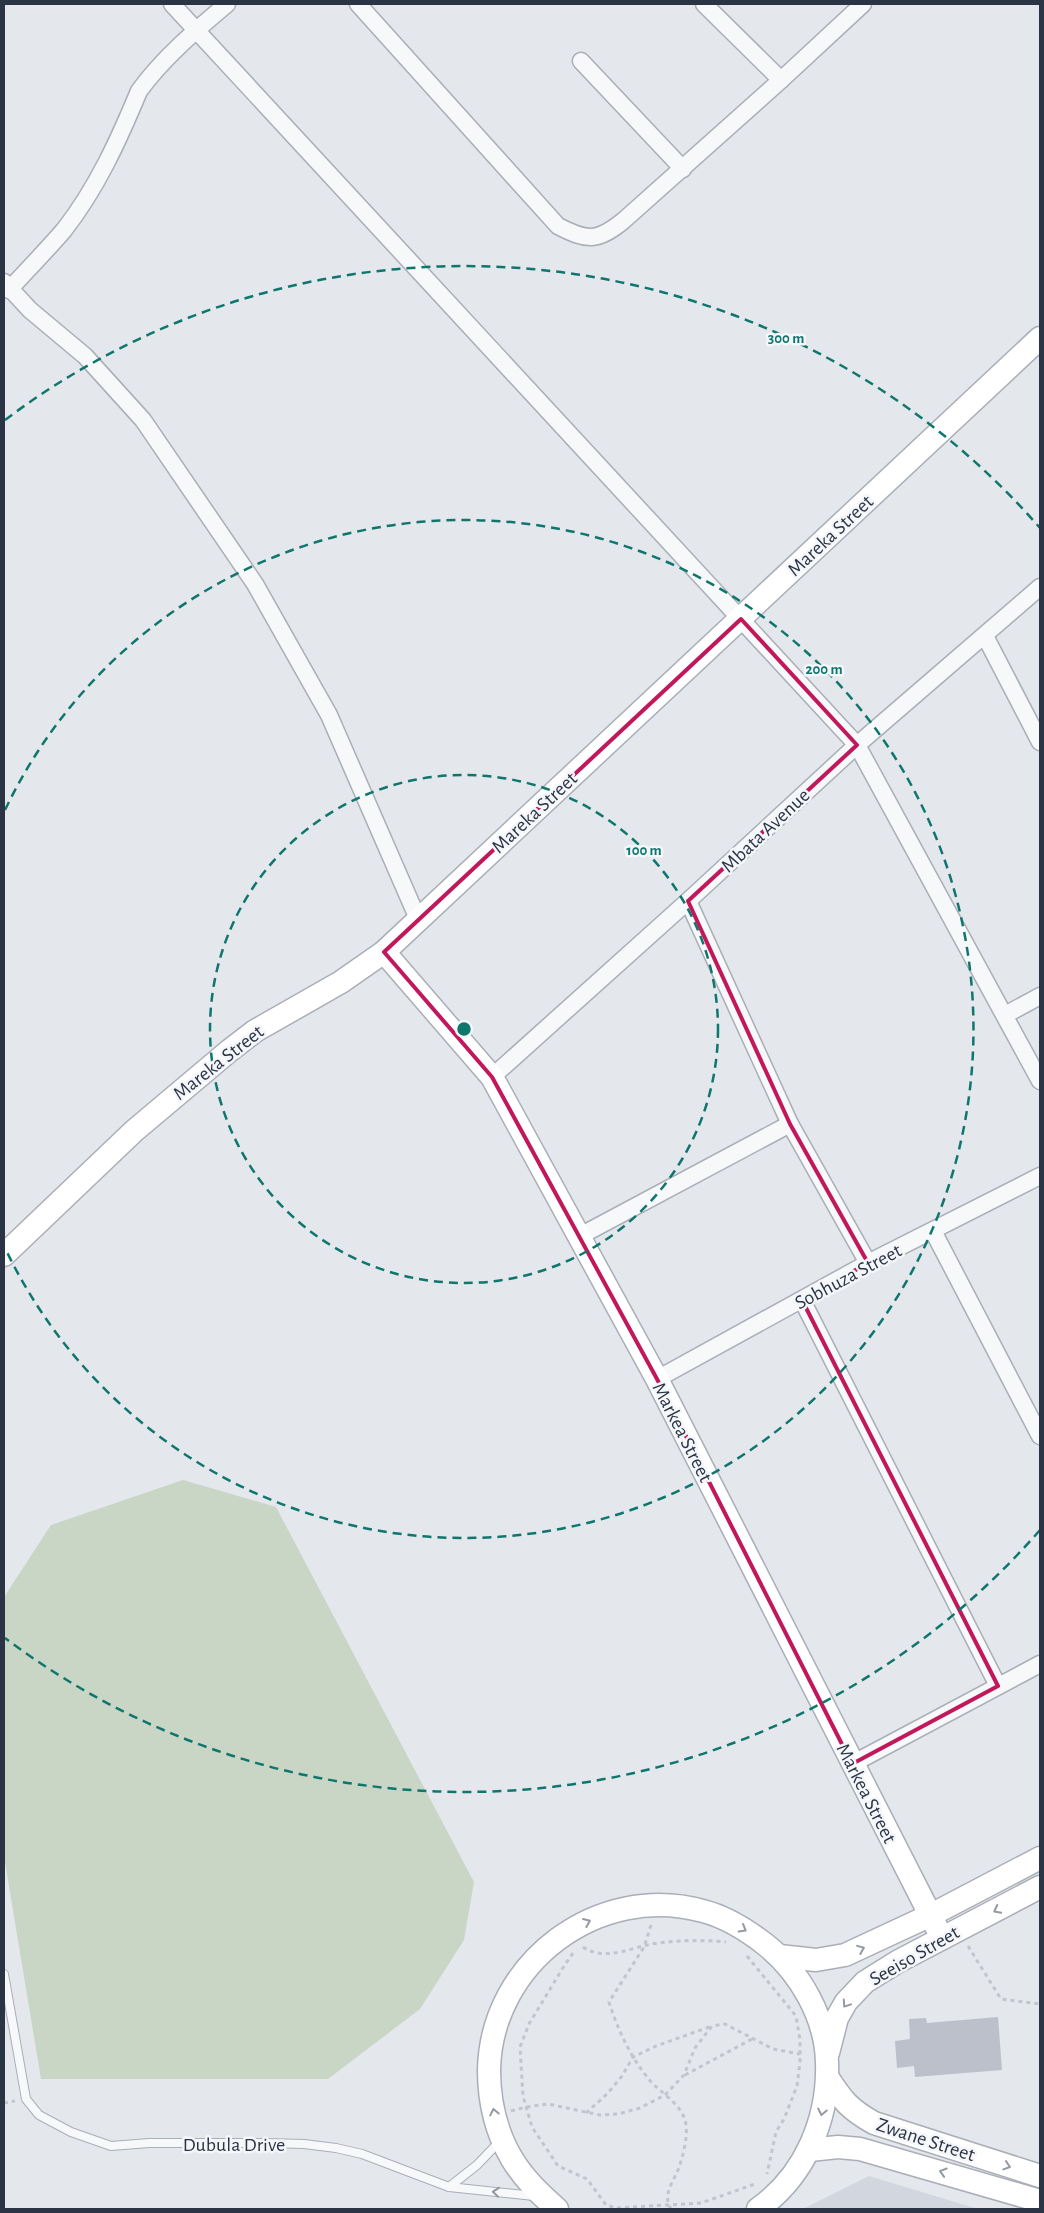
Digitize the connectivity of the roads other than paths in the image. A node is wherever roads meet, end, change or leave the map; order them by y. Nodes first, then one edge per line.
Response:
1 (172, 4) edge
2 (227, 4) edge
3 (358, 4) edge
4 (704, 4) edge
5 (863, 4) edge
6 (196, 30) junction
7 (581, 61) dead end
8 (782, 80) junction
9 (684, 169) junction
10 (6, 286) edge
11 (1040, 338) edge
12 (1040, 587) edge
13 (741, 619) junction
14 (985, 636) junction
15 (1040, 742) edge
16 (857, 745) junction
17 (688, 901) junction
18 (418, 919) junction
19 (384, 952) junction
20 (1040, 996) edge
21 (1005, 1015) junction
22 (492, 1077) junction
23 (1040, 1081) edge
24 (790, 1124) junction
25 (1040, 1176) edge
26 (933, 1231) junction
27 (578, 1238) junction
28 (4, 1255) edge
29 (868, 1263) junction
30 (802, 1300) junction
31 (657, 1379) junction
32 (1040, 1436) edge
33 (1040, 1664) edge
34 (998, 1686) junction
35 (852, 1764) junction
36 (1040, 1858) edge
37 (1040, 1887) edge
38 (931, 1915) junction
39 (942, 1938) junction
40 (779, 1956) junction
41 (4, 1974) edge
42 (827, 2068) junction
43 (502, 2139) junction
44 (810, 2150) junction
45 (1040, 2176) edge
46 (449, 2187) junction
47 (1040, 2201) edge
48 (551, 2203) edge
49 (758, 2209) edge

1 - 6 street
2 - 6 street
3 - 9 street
4 - 8 street
5 - 8 street
6 - 10 street
6 - 13 street
7 - 9 street
8 - 9 street
10 - 18 street
11 - 13 street, Mareka Street
12 - 14 street, Mbata Avenue
13 - 16 street
13 - 18 street, Mareka Street
14 - 15 street
14 - 16 street, Mbata Avenue
16 - 17 street, Mbata Avenue
16 - 21 street
17 - 22 street, Mbata Avenue
17 - 24 street
18 - 19 street, Mareka Street
19 - 22 street, Markea Street
19 - 28 street, Mareka Street
20 - 21 street
21 - 23 street
22 - 27 street, Markea Street
24 - 27 street
24 - 29 street
25 - 26 street, Sobhuza Street
26 - 29 street, Sobhuza Street
26 - 32 street
27 - 31 street, Markea Street
29 - 30 street, Sobhuza Street
30 - 31 street, Sobhuza Street
30 - 34 street
31 - 35 street, Markea Street
33 - 34 street
34 - 35 street
35 - 38 street, Markea Street
36 - 38 street, Seeiso Street
37 -> 39 street, Seeiso Street
38 - 39 street, Markea Street
40 -> 38 street, Seeiso Street
39 -> 42 street, Seeiso Street
40 - 42 street
43 -> 40 street
41 - 46 lane, Dubula Drive
42 -> 44 street
42 -> 45 street, Zwane Street
43 - 46 lane
43 - 48 street
47 -> 44 street, Zwane Street
44 - 49 street
48 -> 46 lane, Dubula Drive

